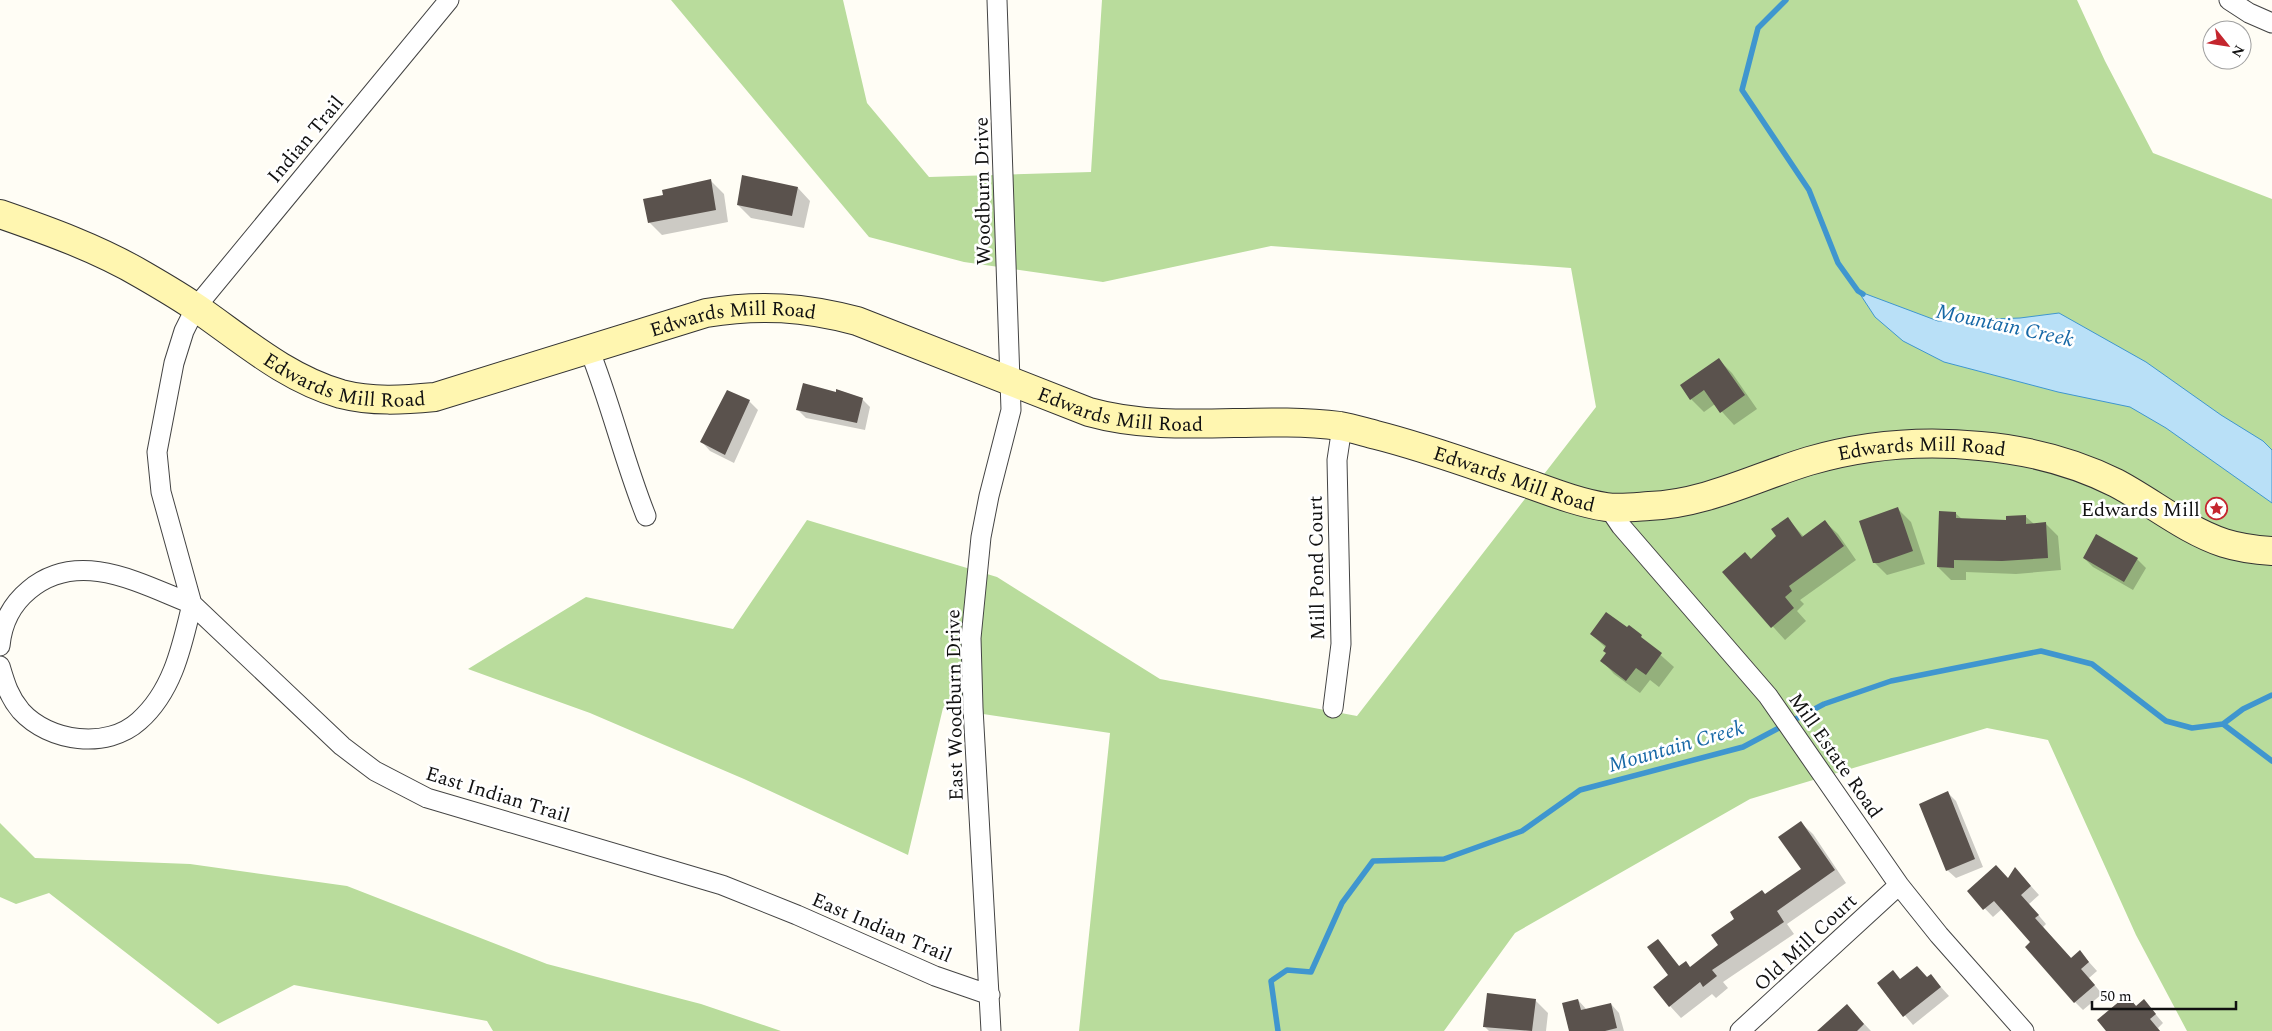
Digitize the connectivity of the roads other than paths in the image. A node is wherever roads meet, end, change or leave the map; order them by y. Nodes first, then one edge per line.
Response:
1 (449, 0) edge
2 (997, 0) edge
3 (2229, 0) edge
4 (2272, 23) edge
5 (0, 214) edge
6 (196, 308) junction
7 (589, 349) junction
8 (1012, 382) junction
9 (1342, 426) junction
10 (1608, 508) junction
11 (646, 516) dead end
12 (2272, 551) edge
13 (192, 604) junction
14 (0, 646) edge
15 (0, 666) edge
16 (1333, 708) dead end
17 (1899, 885) junction
18 (990, 995) junction
19 (991, 1031) edge
20 (1740, 1031) edge
21 (2024, 1031) edge

1 - 6 street, Indian Trail
2 - 8 street, Woodburn Drive
3 - 4 street
5 - 6 street, Edwards Mill Road
6 - 7 street, Edwards Mill Road
6 - 13 street
7 - 8 street, Edwards Mill Road
7 - 11 street
8 - 9 street, Edwards Mill Road
8 - 18 street, East Woodburn Drive
9 - 10 street, Edwards Mill Road
9 - 16 street, Mill Pond Court
10 - 12 street, Edwards Mill Road
10 - 17 street, Mill Estate Road
13 - 14 street
13 - 15 street
13 - 18 street, East Indian Trail
17 - 20 street, Old Mill Court
17 - 21 street, Mill Estate Road
18 - 19 street, East Woodburn Drive

